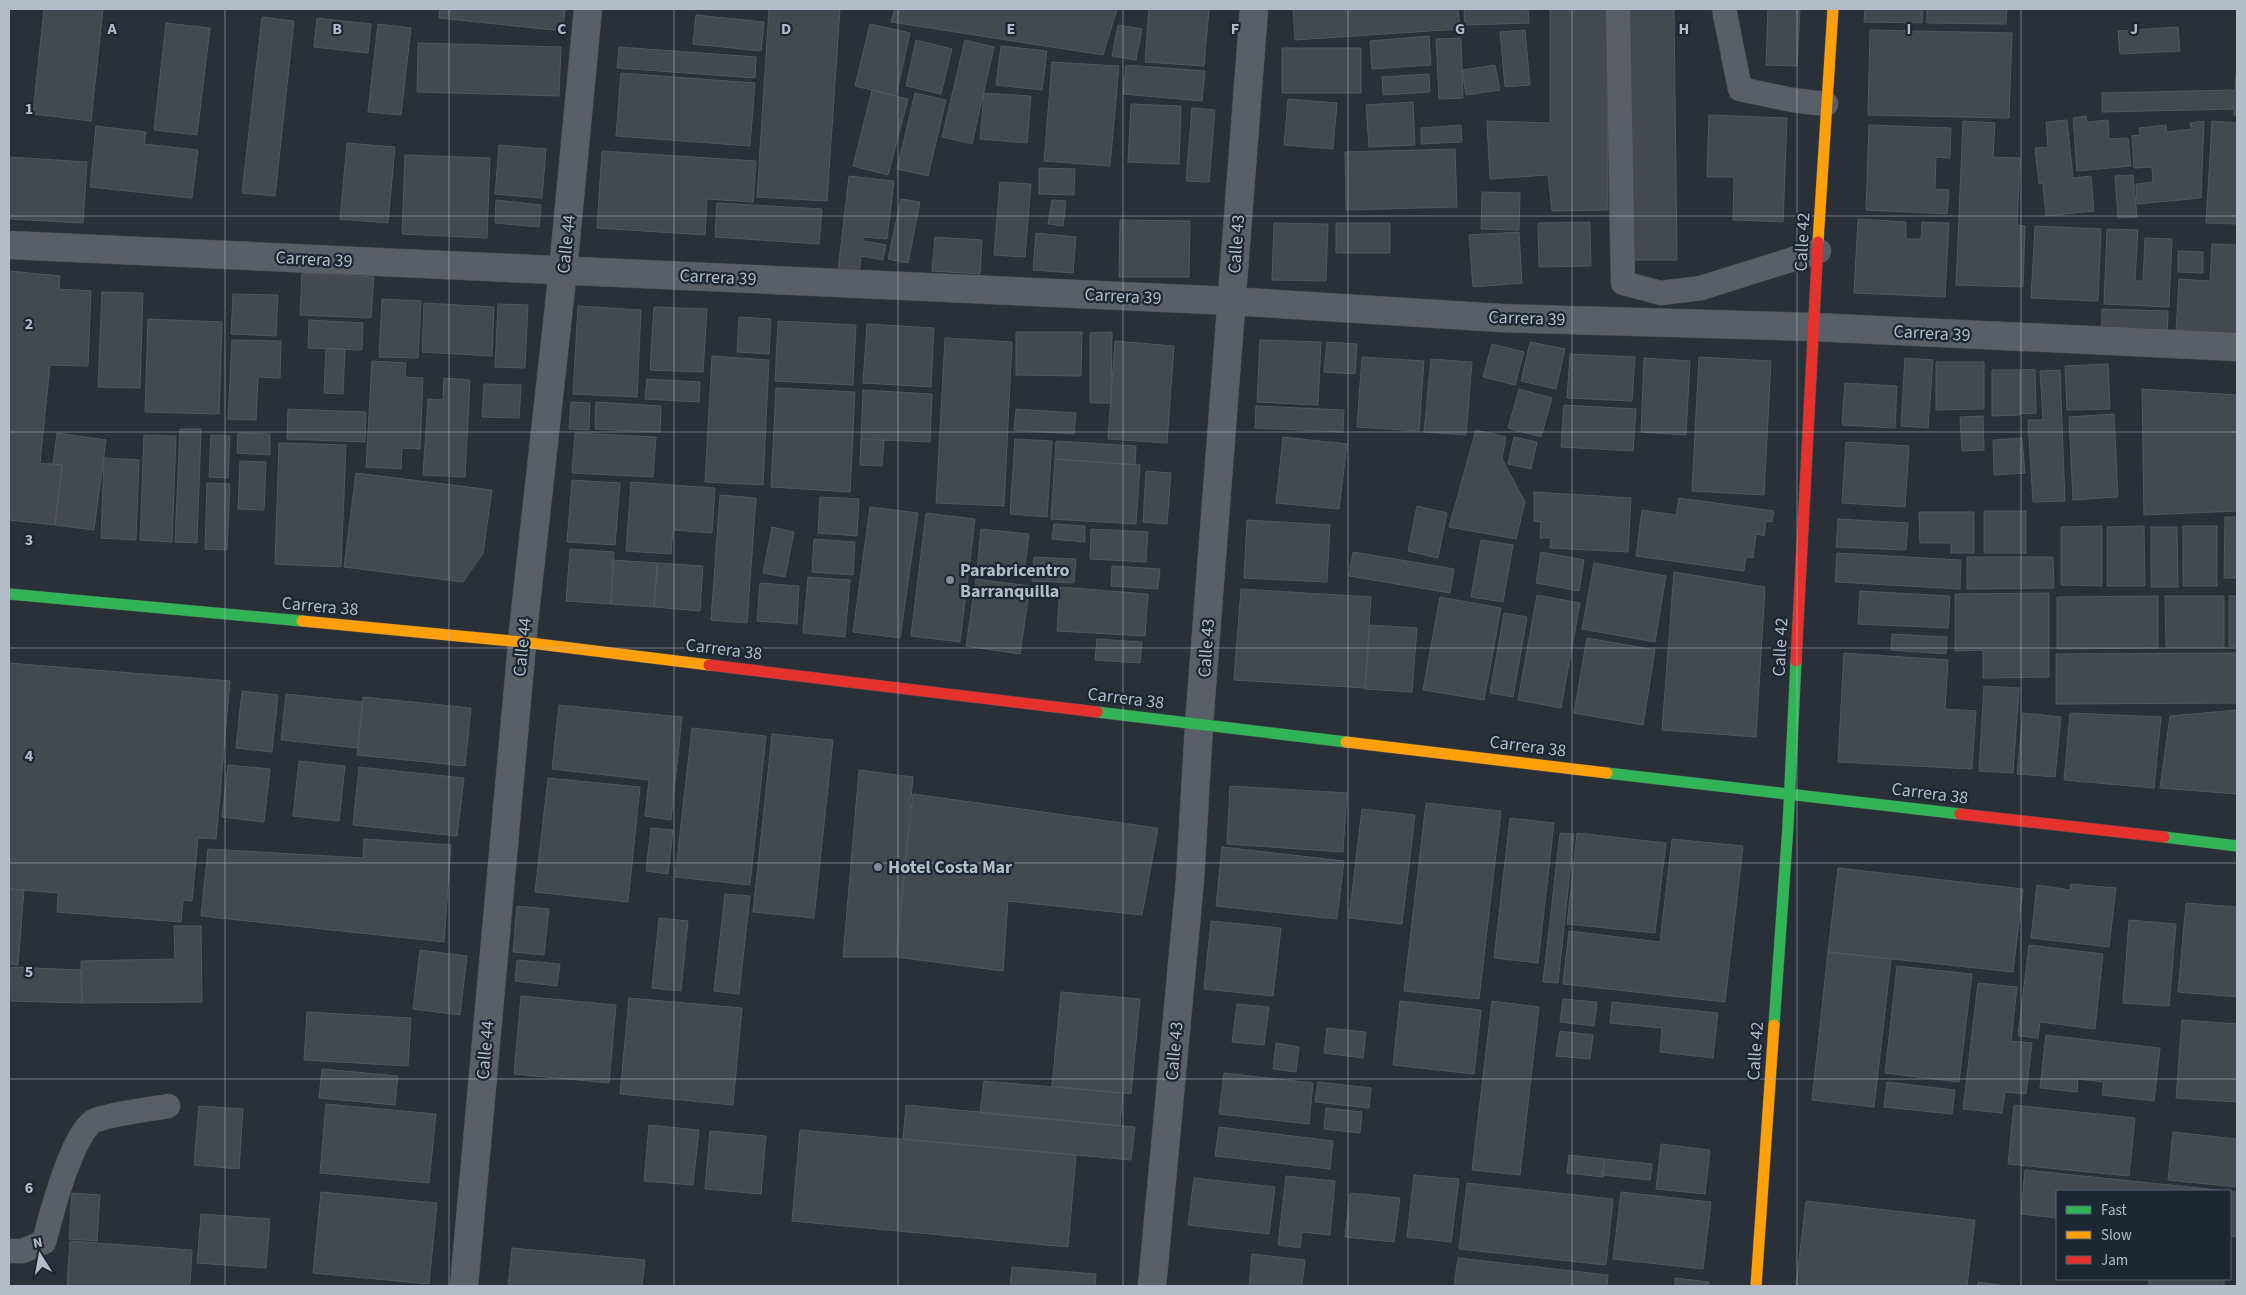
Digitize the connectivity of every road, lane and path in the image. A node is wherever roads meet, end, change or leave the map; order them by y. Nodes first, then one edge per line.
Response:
1 (588, 9) edge
2 (1254, 9) edge
3 (1618, 9) edge
4 (1724, 9) edge
5 (1833, 9) edge
6 (1826, 104) junction
7 (9, 245) edge
8 (1819, 251) junction
9 (563, 270) junction
10 (1231, 301) junction
11 (1813, 327) junction
12 (2237, 347) edge
13 (9, 594) edge
14 (522, 642) junction
15 (1200, 725) junction
16 (1790, 794) junction
17 (2237, 846) edge
18 (168, 1106) dead end
19 (9, 1251) edge
20 (464, 1286) edge
21 (1152, 1286) edge
22 (1756, 1286) edge

1 - 9 street, Calle 44
2 - 10 street, Calle 43
3 - 8 lane
4 - 6 lane
5 - 6 main road, Calle 42
6 - 8 main road, Calle 42
7 - 9 street, Carrera 39
8 - 11 main road, Calle 42
9 - 10 street, Carrera 39
9 - 14 street, Calle 44
10 - 11 street, Carrera 39
10 - 15 street, Calle 43
11 - 12 street, Carrera 39
11 - 16 main road, Calle 42
13 - 14 main road, Carrera 38
14 - 15 main road, Carrera 38
14 - 20 street, Calle 44
15 - 16 main road, Carrera 38
15 - 21 street, Calle 43
16 - 17 main road, Carrera 38
16 - 22 main road, Calle 42
18 - 19 lane

